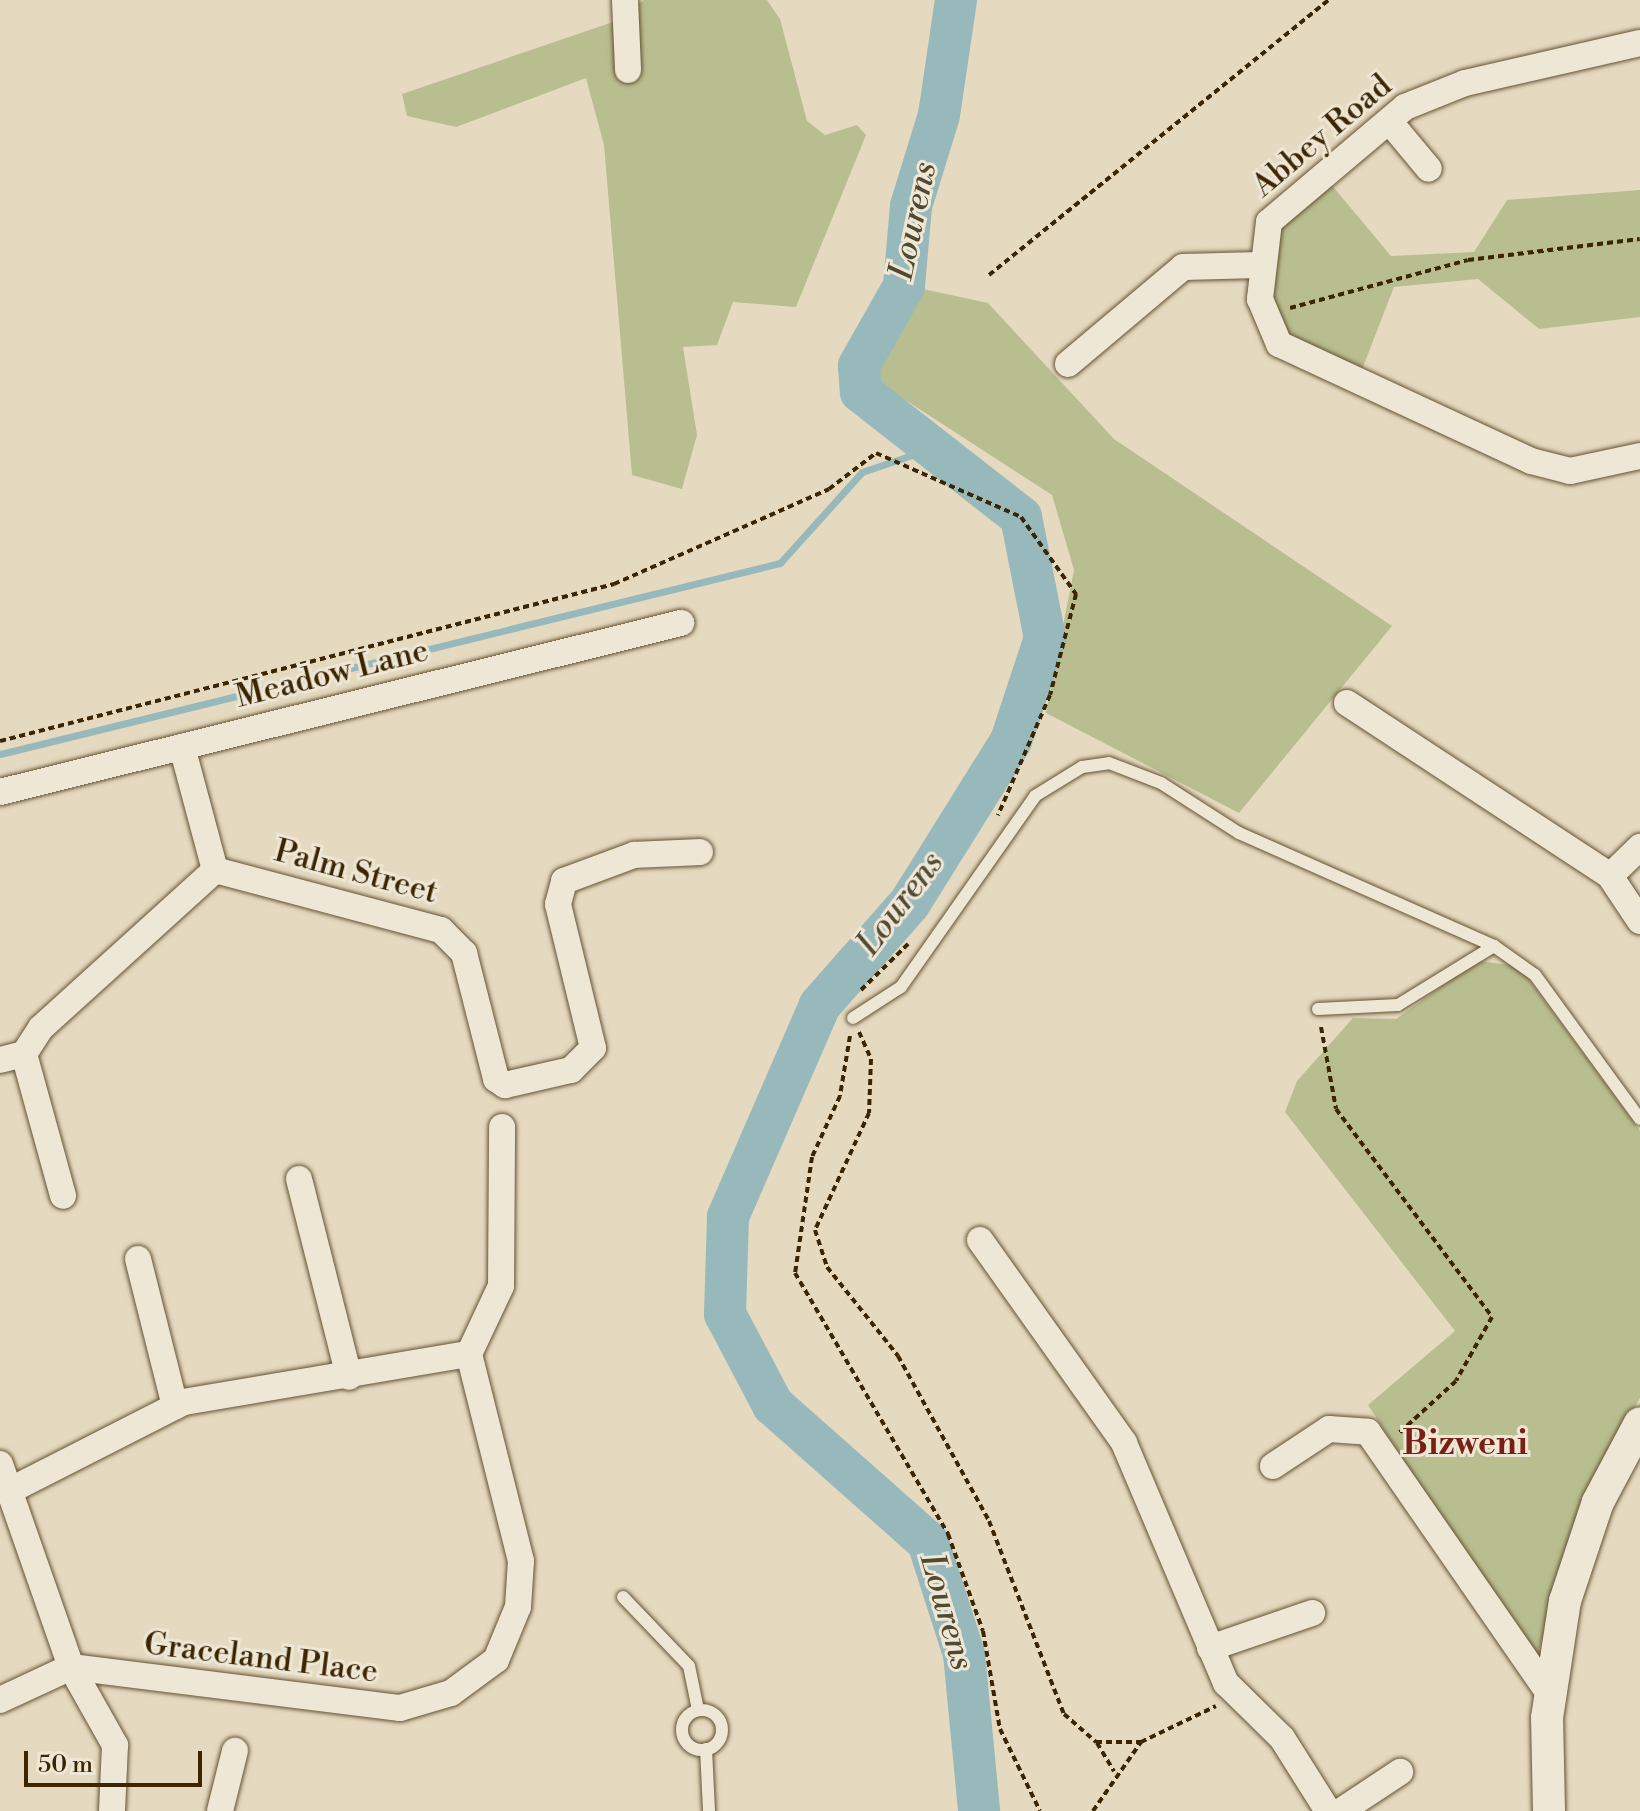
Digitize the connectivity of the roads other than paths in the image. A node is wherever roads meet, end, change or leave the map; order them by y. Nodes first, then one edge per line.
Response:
1 (625, 0) edge
2 (1640, 43) edge
3 (628, 70) dead end
4 (1389, 121) junction
5 (1429, 169) dead end
6 (1260, 265) junction
7 (1068, 364) dead end
8 (1640, 456) edge
9 (681, 623) dead end
10 (1347, 703) dead end
11 (182, 747) junction
12 (0, 792) edge
13 (1640, 847) edge
14 (700, 852) dead end
15 (215, 870) junction
16 (1610, 876) junction
17 (1640, 921) edge
18 (1494, 946) junction
19 (1318, 1009) road end
20 (853, 1018) road end
21 (12, 1057) edge
22 (1640, 1119) edge
23 (502, 1127) dead end
24 (299, 1179) dead end
25 (63, 1196) dead end
26 (980, 1240) dead end
27 (138, 1259) dead end
28 (469, 1354) junction
29 (349, 1377) junction
30 (175, 1406) junction
31 (1640, 1423) edge
32 (0, 1464) edge
33 (1273, 1466) dead end
34 (9, 1491) junction
35 (623, 1597) dead end
36 (1312, 1613) dead end
37 (1210, 1648) junction
38 (71, 1667) junction
39 (1549, 1693) junction
40 (0, 1700) edge
41 (698, 1710) junction
42 (706, 1749) junction
43 (235, 1751) dead end
44 (1400, 1772) dead end
45 (112, 1811) edge
46 (220, 1811) edge
47 (709, 1811) edge
48 (1328, 1811) edge
49 (1341, 1811) edge
50 (1549, 1811) edge

1 - 3 street
2 - 4 street, Abbey Road
4 - 5 street
4 - 6 street, Abbey Road
6 - 7 street
6 - 8 street, Abbey Road
9 - 11 street, Meadow Lane
10 - 16 street
11 - 12 street, Meadow Lane
11 - 15 street
13 - 16 street
14 - 15 street, Palm Street
15 - 21 street
16 - 17 street
18 - 19 lane
18 - 20 lane
18 - 22 lane
21 - 25 street
23 - 28 street
24 - 29 street
26 - 37 street
27 - 30 street
28 - 29 street
28 - 38 street, Graceland Place
29 - 30 street
30 - 34 street
31 - 39 street
32 - 34 street
33 - 39 street
34 - 38 street
35 - 41 lane
36 - 37 street
37 - 48 street
38 - 40 street
38 - 45 street
39 - 50 street
41 - 42 lane
41 - 42 lane
42 - 47 lane
43 - 46 street
44 - 49 street

